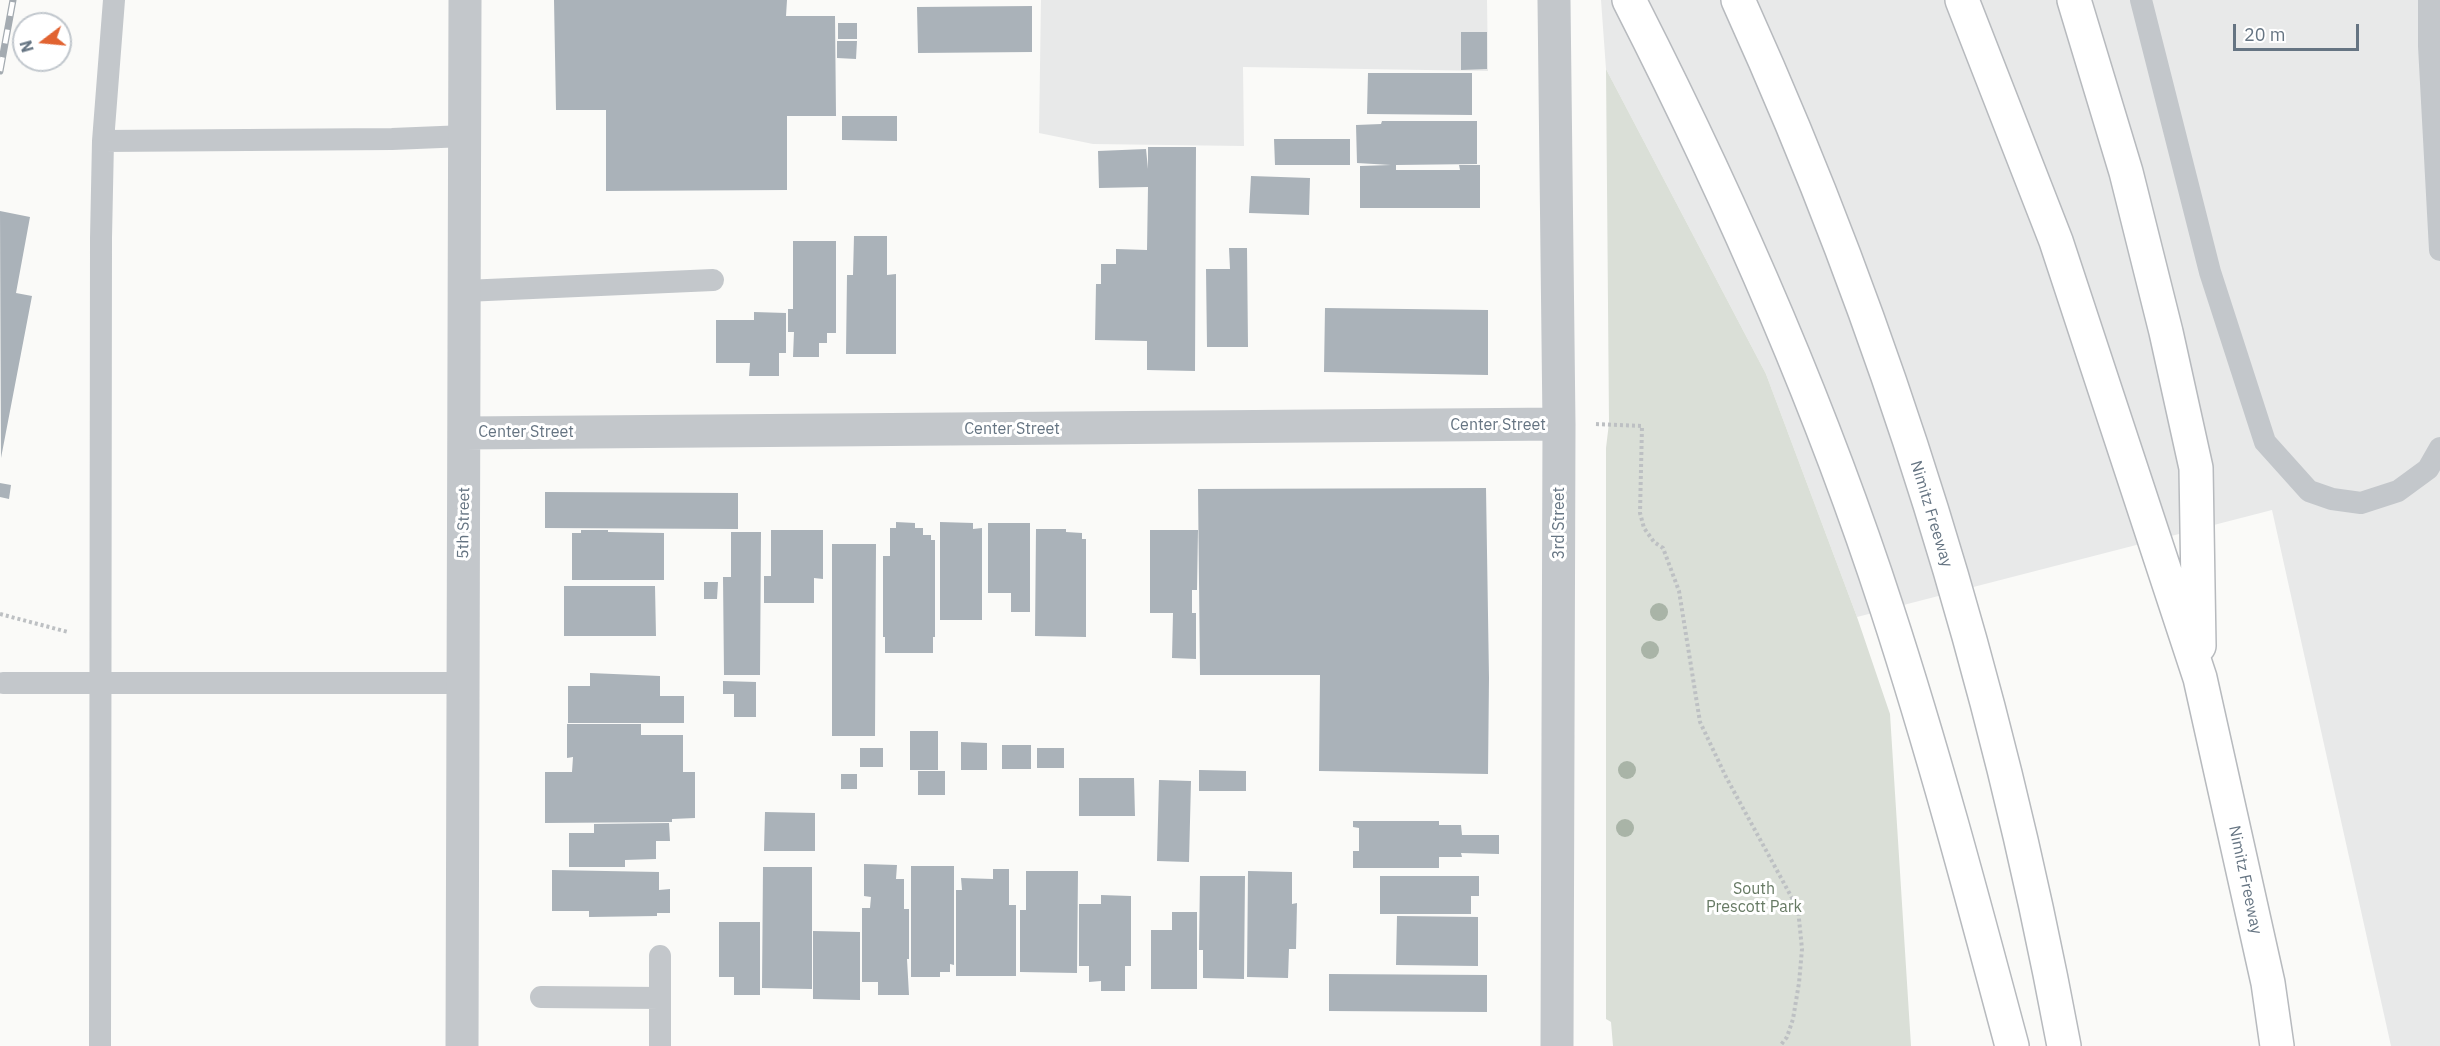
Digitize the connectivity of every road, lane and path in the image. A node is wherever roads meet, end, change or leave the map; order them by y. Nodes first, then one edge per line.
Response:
1 (114, 0) edge
2 (465, 0) edge
3 (1554, 0) edge
4 (1629, 0) edge
5 (1738, 0) edge
6 (1962, 0) edge
7 (2074, 0) edge
8 (2141, 0) edge
9 (2429, 0) edge
10 (465, 136) junction
11 (103, 141) junction
12 (2440, 250) edge
13 (713, 280) dead end
14 (465, 291) junction
15 (1559, 424) junction
16 (465, 433) junction
17 (2440, 448) edge
18 (0, 614) edge
19 (71, 633) dead end
20 (2200, 678) junction
21 (101, 682) junction
22 (3, 683) dead end
23 (462, 683) junction
24 (660, 956) dead end
25 (541, 997) dead end
26 (660, 998) junction
27 (100, 1046) edge
28 (462, 1046) edge
29 (660, 1046) edge
30 (1557, 1046) edge
31 (1780, 1046) edge
32 (2012, 1046) edge
33 (2064, 1046) edge
34 (2277, 1046) edge

1 - 11 lane
2 - 10 street, 5th Street
3 - 15 street, 3rd Street
4 - 32 highway
5 - 33 highway, Nimitz Freeway
6 - 20 highway, Nimitz Freeway
7 - 20 highway
8 - 17 lane
9 - 12 lane
10 - 11 lane
10 - 14 street, 5th Street
11 - 21 lane
13 - 14 lane
14 - 16 street, 5th Street
15 - 16 street, Center Street
15 - 30 street, 3rd Street
15 - 31 path
16 - 23 street, 5th Street
18 - 19 path
20 - 34 highway, Nimitz Freeway
21 - 22 lane
21 - 23 lane
21 - 27 lane
23 - 28 street, 5th Street
24 - 26 lane
25 - 26 lane
26 - 29 lane

